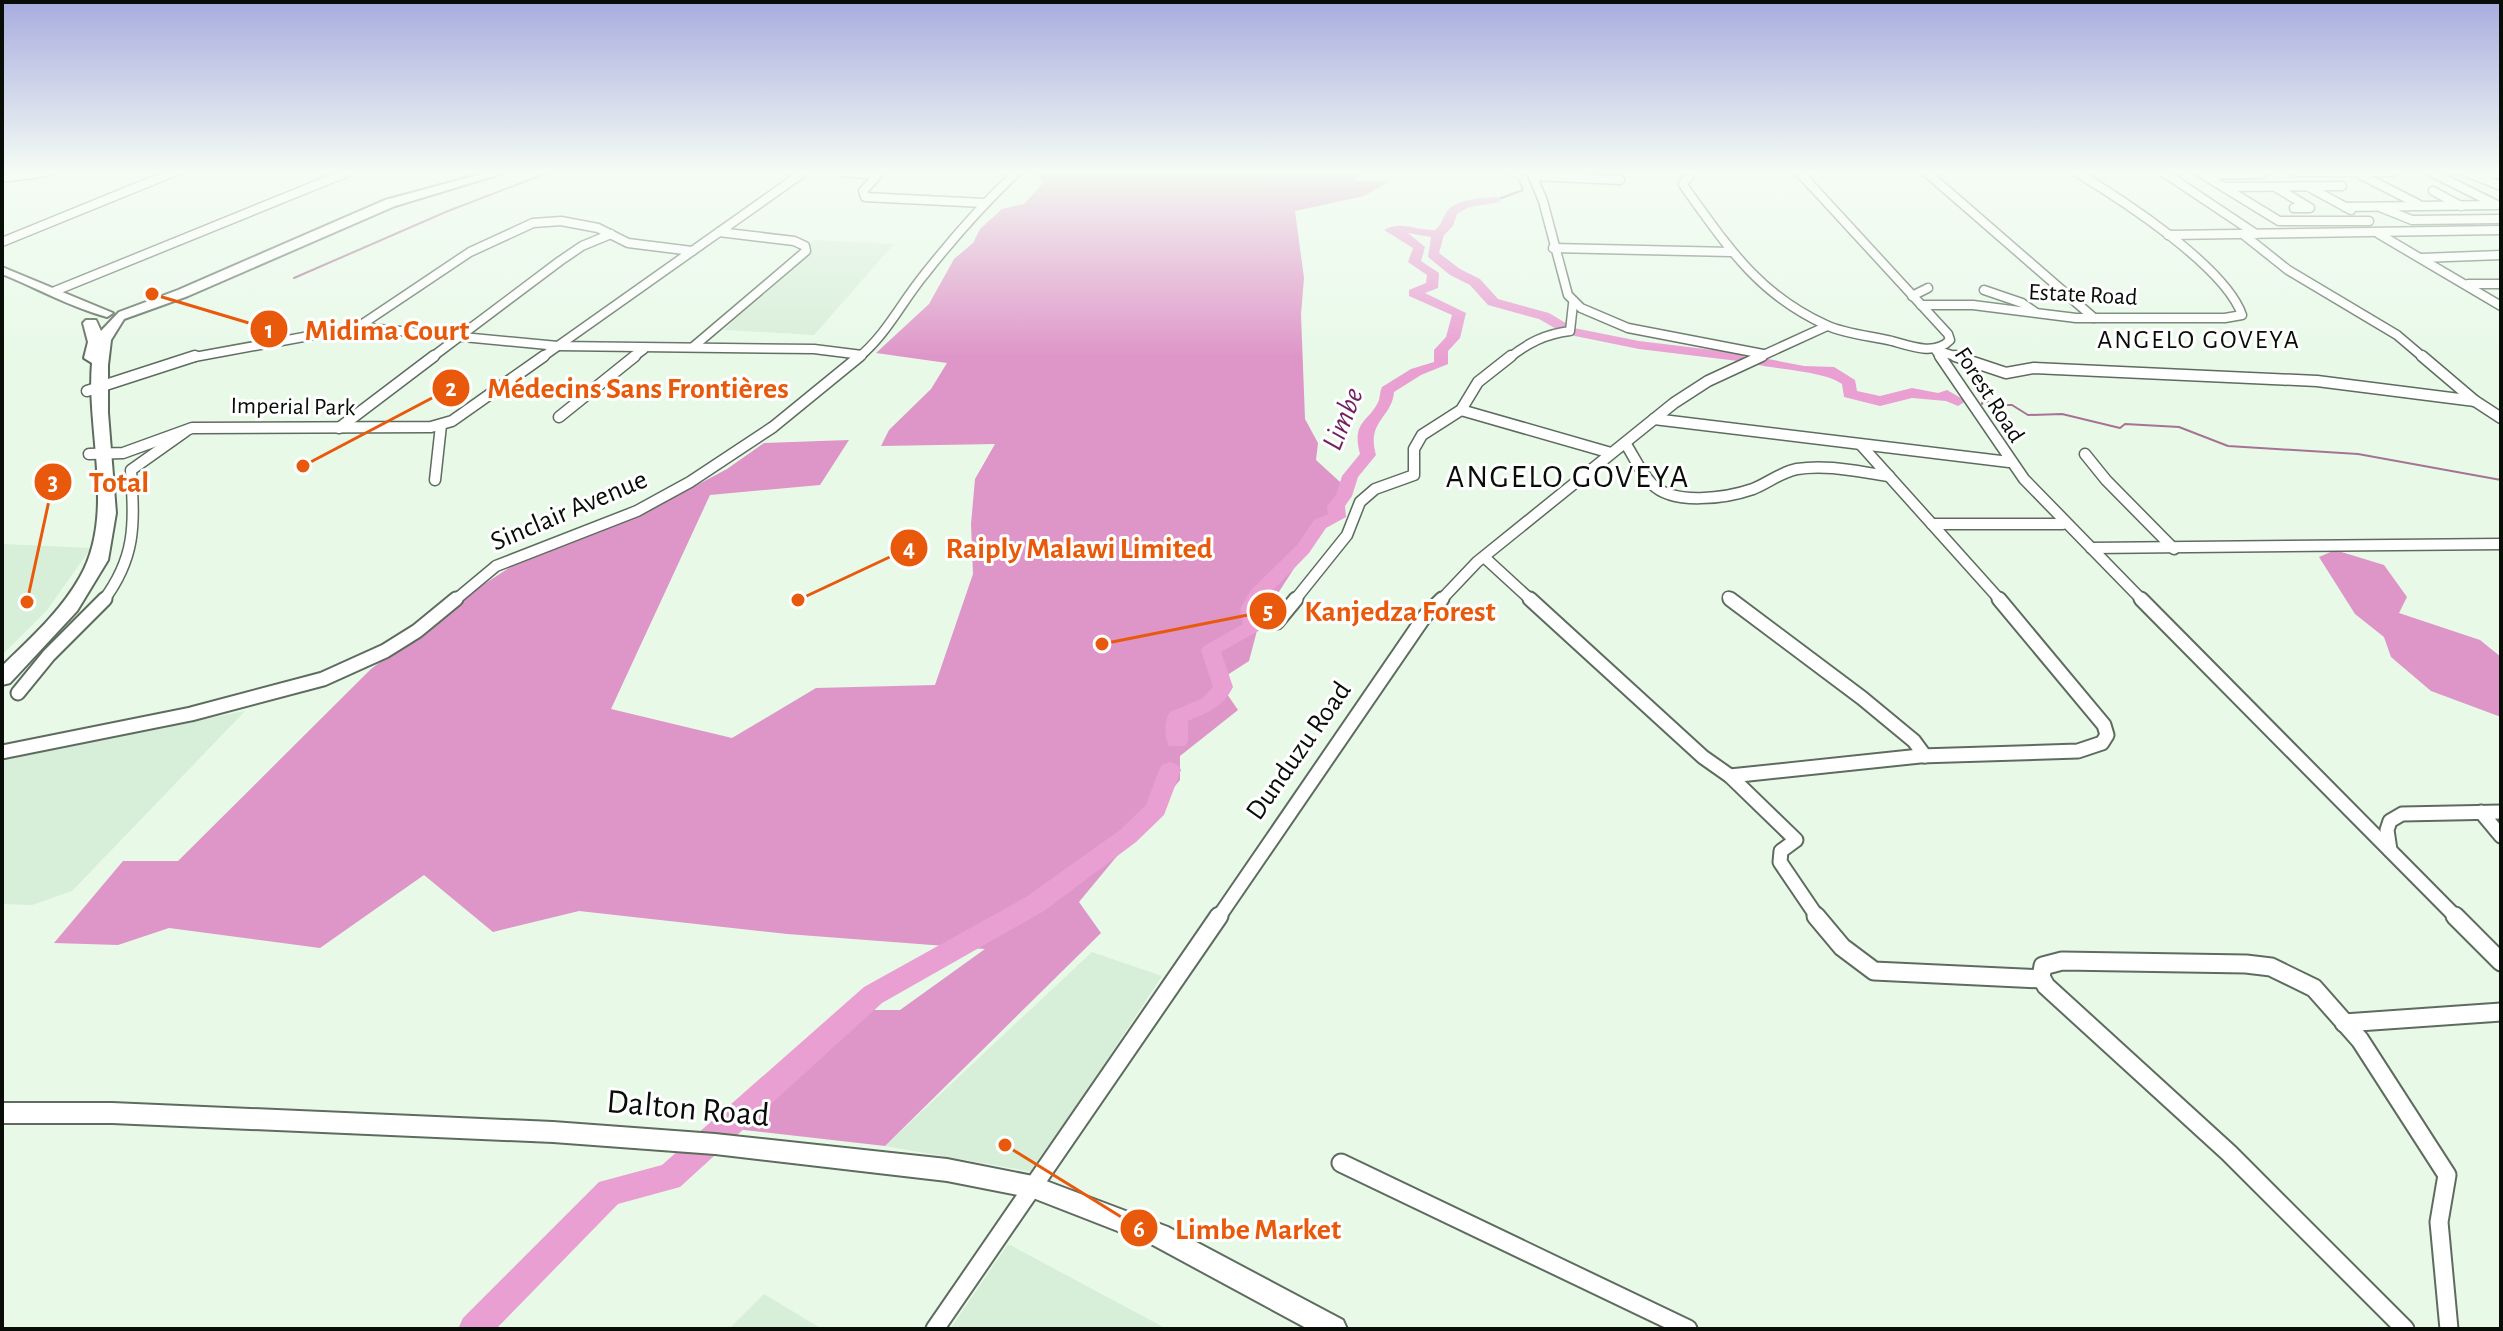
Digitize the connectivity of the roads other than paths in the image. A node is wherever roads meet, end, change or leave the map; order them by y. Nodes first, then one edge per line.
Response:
1 (21, 234) edge
2 (195, 234) edge
3 (319, 234) edge
4 (506, 234) edge
5 (611, 234) joint
6 (716, 234) edge
7 (737, 234) edge
8 (958, 234) edge
9 (1550, 234) edge
10 (1718, 234) edge
11 (1856, 234) edge
12 (1997, 234) edge
13 (2255, 234) edge
14 (2381, 234) edge
15 (2168, 235) joint
16 (2244, 235) junction
17 (2, 242) edge
18 (1553, 248) junction
19 (692, 251) junction
20 (1731, 252) junction
21 (2501, 255) edge
22 (2421, 258) junction
23 (2, 270) edge
24 (2466, 284) junction
25 (2501, 284) edge
26 (1928, 288) dead end
27 (1984, 290) dead end
28 (55, 291) junction
29 (1912, 296) junction
30 (1573, 304) junction
31 (1921, 305) junction
32 (2501, 306) edge
33 (2037, 314) junction
34 (107, 318) junction
35 (2094, 318) junction
36 (1827, 326) junction
37 (358, 327) junction
38 (458, 336) junction
39 (558, 346) junction
40 (693, 347) junction
41 (644, 349) junction
42 (1935, 349) junction
43 (1763, 354) junction
44 (862, 355) junction
45 (92, 390) junction
46 (2475, 401) junction
47 (1461, 410) junction
48 (559, 417) dead end
49 (2501, 418) edge
50 (1654, 419) junction
51 (441, 425) junction
52 (192, 428) junction
53 (339, 428) junction
54 (1625, 443) junction
55 (1861, 445) junction
56 (1611, 453) junction
57 (96, 454) junction
58 (2085, 454) dead end
59 (2009, 462) junction
60 (1889, 476) junction
61 (435, 480) dead end
62 (1932, 524) junction
63 (2063, 524) junction
64 (2501, 544) edge
65 (2091, 548) junction
66 (2174, 549) junction
67 (1484, 557) junction
68 (1728, 597) dead end
69 (1277, 622) dead end
70 (2, 666) edge
71 (2, 678) edge
72 (18, 693) dead end
73 (2, 752) edge
74 (1925, 756) junction
75 (1730, 776) junction
76 (2481, 812) junction
77 (2501, 812) edge
78 (2501, 836) edge
79 (2390, 850) junction
80 (2501, 962) edge
81 (2042, 979) junction
82 (2501, 1012) edge
83 (2344, 1023) junction
84 (2, 1113) edge
85 (1341, 1163) dead end
86 (1033, 1187) junction
87 (935, 1329) edge
88 (1334, 1329) edge
89 (1688, 1329) edge
90 (2405, 1329) edge
91 (2449, 1329) edge

1 - 17 street
2 - 28 street
3 - 34 highway
4 - 37 street
5 - 19 street
5 - 38 street
6 - 19 street, Imperial Park
7 - 40 street
8 - 44 street, Sinclair Avenue
9 - 18 street
10 - 20 street
11 - 29 street
12 - 35 street
13 - 16 street
14 - 22 street
15 - 16 street
15 - 35 street, Estate Road
16 - 46 street
18 - 20 street
18 - 30 street
19 - 39 street, Imperial Park
20 - 36 street
21 - 22 street
22 - 24 street
23 - 28 main road
24 - 25 street
24 - 32 street
26 - 29 street
27 - 33 street
28 - 34 main road
29 - 31 street
30 - 43 street
30 - 47 street
31 - 33 street, Estate Road
31 - 42 street
33 - 35 street, Estate Road
34 - 45 highway
36 - 42 street
36 - 43 street, Dunduzu Road
37 - 38 street
37 - 45 street
38 - 39 street
38 - 53 street
39 - 41 street
39 - 51 street, Imperial Park
40 - 41 street
40 - 44 street
41 - 48 street
42 - 46 street
42 - 59 street, Forest Road
43 - 50 street, Dunduzu Road
44 - 73 street, Sinclair Avenue
45 - 57 highway
46 - 49 street
47 - 56 street
47 - 69 street
50 - 54 street, Dunduzu Road
50 - 55 street
51 - 53 street, Imperial Park
51 - 61 street
52 - 53 street, Imperial Park
52 - 57 street, Imperial Park
52 - 72 street
54 - 56 street, Dunduzu Road
54 - 60 street
55 - 59 street
55 - 60 street
56 - 67 street, Dunduzu Road
57 - 70 highway
57 - 71 highway
58 - 66 street
59 - 63 street, Forest Road
60 - 62 street
62 - 63 street
62 - 74 street
63 - 65 street, Forest Road
64 - 66 street
65 - 66 street
65 - 79 street, Forest Road
67 - 75 street
67 - 86 street, Dunduzu Road
68 - 74 street
74 - 75 street
75 - 81 street
76 - 77 street
76 - 78 street
76 - 79 street
79 - 80 street, Forest Road
81 - 83 street
81 - 90 street
82 - 83 street
83 - 91 street
84 - 86 main road, Dalton Road
85 - 89 street
86 - 87 street, Dunduzu Road
86 - 88 main road, Dalton Road

